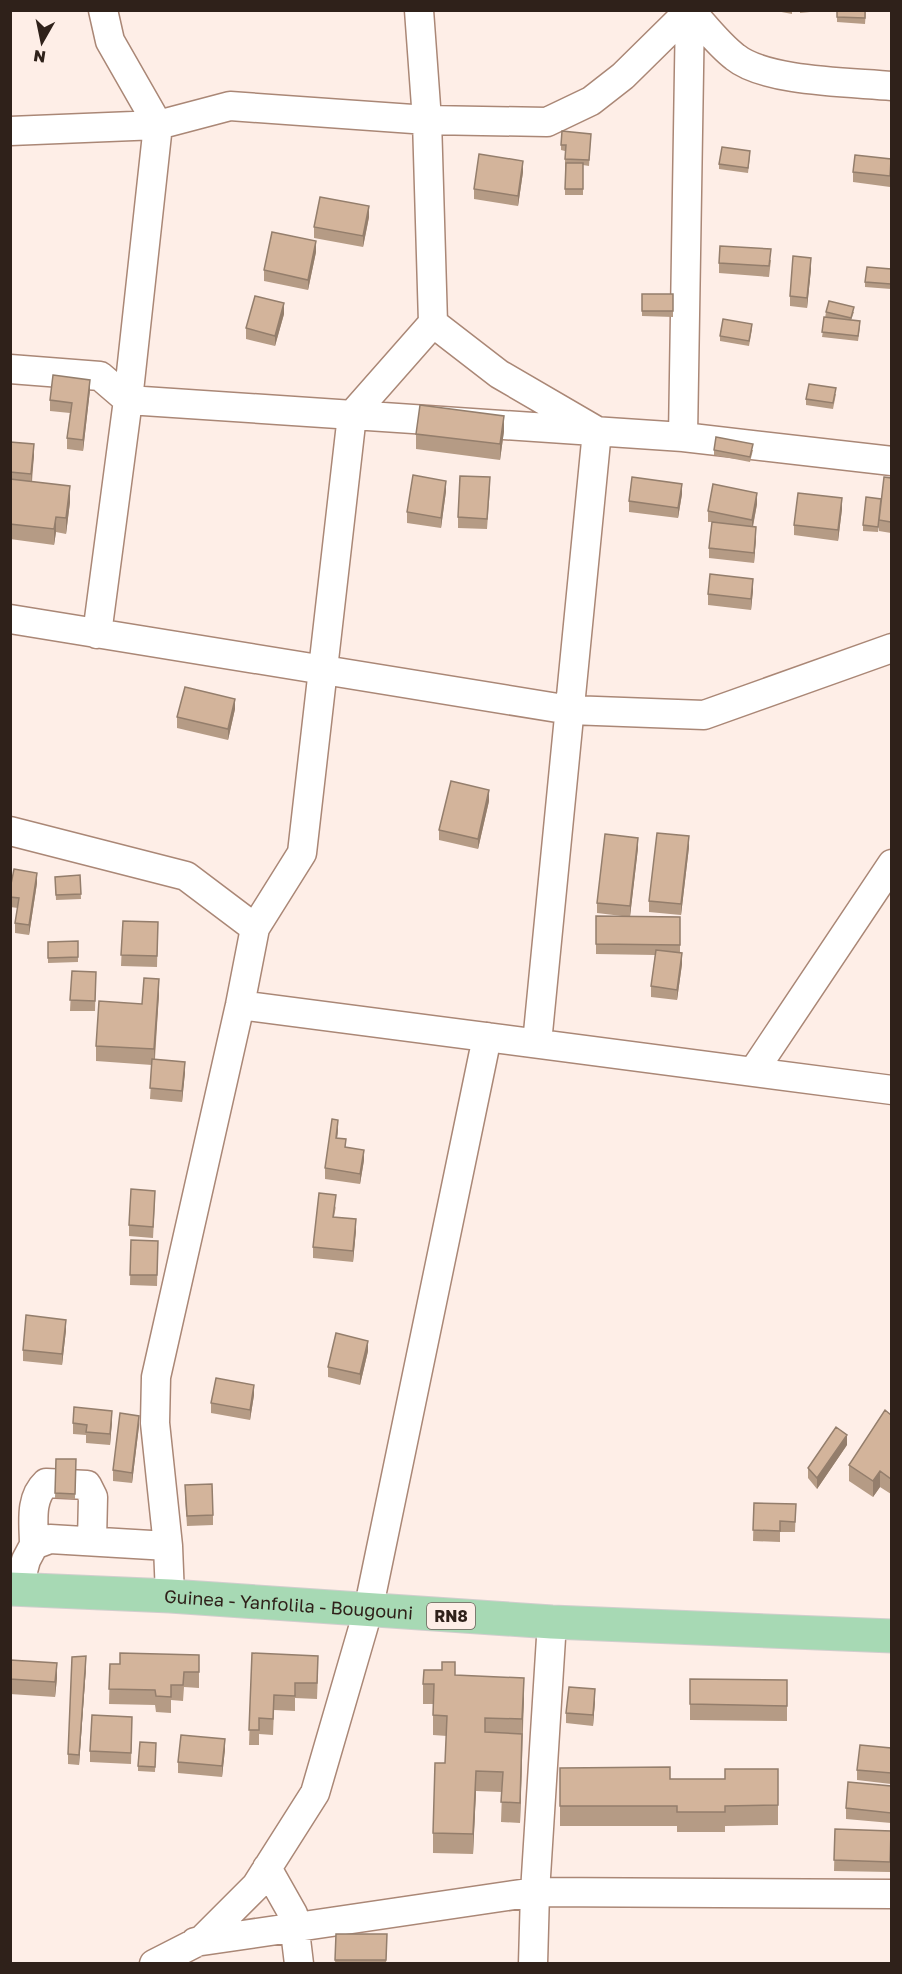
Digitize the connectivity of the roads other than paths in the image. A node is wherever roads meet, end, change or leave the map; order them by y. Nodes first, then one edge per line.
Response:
1 (103, 10) edge
2 (419, 10) edge
3 (690, 10) edge
4 (891, 86) edge
5 (427, 120) junction
6 (158, 125) junction
7 (10, 131) edge
8 (433, 323) junction
9 (10, 369) edge
10 (128, 400) junction
11 (352, 415) junction
12 (597, 431) junction
13 (683, 437) junction
14 (891, 461) edge
15 (10, 619) edge
16 (97, 634) junction
17 (891, 648) edge
18 (323, 670) junction
19 (570, 710) junction
20 (10, 831) edge
21 (891, 864) edge
22 (255, 928) junction
23 (240, 1005) junction
24 (487, 1037) junction
25 (537, 1043) junction
26 (753, 1072) junction
27 (891, 1090) edge
28 (92, 1541) junction
29 (34, 1545) junction
30 (168, 1546) junction
31 (14, 1590) edge
32 (170, 1596) junction
33 (368, 1611) junction
34 (552, 1622) junction
35 (891, 1636) edge
36 (267, 1868) junction
37 (535, 1893) junction
38 (891, 1894) edge
39 (295, 1928) junction
40 (195, 1942) junction
41 (154, 1964) edge
42 (299, 1964) edge
43 (533, 1964) edge

1 - 6 street
2 - 5 street
3 - 4 street
3 - 5 street
3 - 13 street
5 - 6 street
5 - 8 street
6 - 7 street
6 - 10 street
8 - 11 street
8 - 12 street
9 - 10 street
10 - 11 street
10 - 16 street
11 - 12 street
11 - 18 street
12 - 13 street
12 - 19 street
13 - 14 street
15 - 16 street
16 - 18 street
17 - 19 street
18 - 19 street
18 - 22 street
19 - 25 street
20 - 22 street
21 - 26 street
22 - 23 street
23 - 24 street
23 - 30 street
24 - 25 street
24 - 33 street
25 - 26 street
26 - 27 street
28 - 29 street
28 - 29 street
28 - 30 street
29 - 31 street
30 - 32 street
31 - 32 main road, Guinea - Yanfolila - Bougouni / RN8
32 - 33 main road, Guinea - Yanfolila - Bougouni / RN8
33 - 34 main road, Guinea - Yanfolila - Bougouni / RN8
33 - 36 street
34 - 35 main road, Guinea - Yanfolila - Bougouni / RN8
34 - 37 street
36 - 39 street
36 - 40 street
37 - 38 street
37 - 39 street
37 - 43 street
39 - 40 street
39 - 42 street
40 - 41 street

